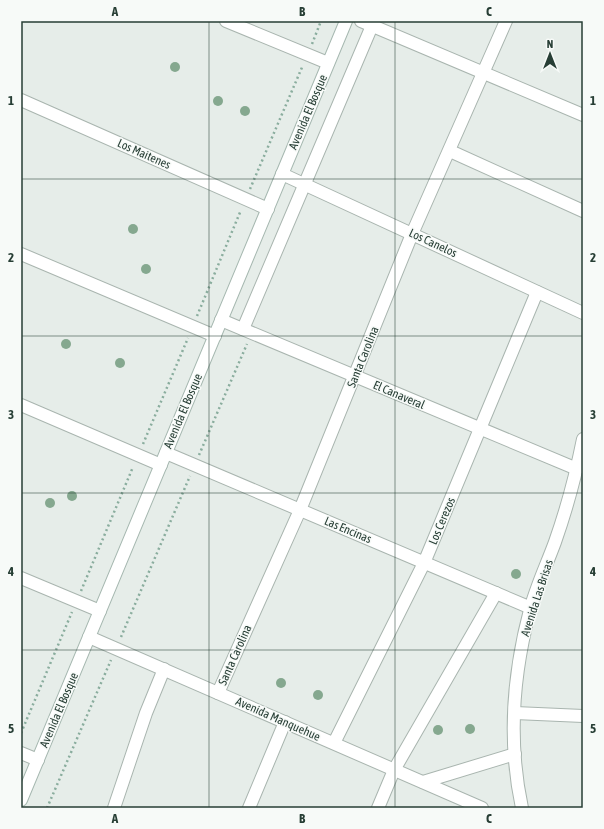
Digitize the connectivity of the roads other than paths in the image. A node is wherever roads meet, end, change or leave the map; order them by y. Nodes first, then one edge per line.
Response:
1 (226, 21) edge
2 (346, 21) edge
3 (361, 21) edge
4 (506, 21) edge
5 (373, 23) edge
6 (328, 63) junction
7 (483, 72) junction
8 (21, 100) edge
9 (583, 115) edge
10 (450, 151) junction
11 (282, 174) junction
12 (306, 184) junction
13 (268, 209) junction
14 (583, 211) edge
15 (412, 234) junction
16 (21, 254) edge
17 (537, 292) junction
18 (583, 313) edge
19 (221, 320) junction
20 (248, 331) junction
21 (215, 336) junction
22 (356, 377) junction
23 (21, 405) edge
24 (480, 430) junction
25 (583, 439) edge
26 (166, 452) junction
27 (161, 465) junction
28 (577, 469) junction
29 (578, 485) edge
30 (300, 510) junction
31 (424, 563) junction
32 (21, 578) edge
33 (496, 593) junction
34 (531, 608) junction
35 (100, 611) junction
36 (89, 637) junction
37 (164, 669) junction
38 (218, 693) junction
39 (515, 714) junction
40 (583, 716) edge
41 (285, 722) junction
42 (334, 743) junction
43 (21, 752) edge
44 (515, 754) junction
45 (38, 760) junction
46 (394, 770) junction
47 (423, 782) junction
48 (21, 800) edge
49 (114, 808) edge
50 (249, 808) edge
51 (378, 808) edge
52 (482, 808) edge
53 (522, 808) edge

1 - 6 street
2 - 6 street, Avenida El Bosque
3 - 5 street
4 - 7 street, Santa Carolina
5 - 7 street
5 - 12 street
6 - 11 street, Avenida El Bosque
7 - 9 street
7 - 10 street, Santa Carolina
8 - 13 street, Los Maitenes
10 - 14 street
10 - 15 street, Santa Carolina
11 - 12 street, Los Canelos
11 - 13 street, Avenida El Bosque
12 - 15 street, Los Canelos
12 - 20 street
13 - 19 street, Avenida El Bosque
15 - 17 street, Los Canelos
15 - 22 street, Santa Carolina
16 - 21 street
17 - 18 street, Los Canelos
17 - 24 street, Los Cerezos
19 - 20 street, El Canaveral
19 - 21 street, Avenida El Bosque
20 - 22 street, El Canaveral
21 - 26 street, Avenida El Bosque
22 - 24 street, El Canaveral
22 - 30 street, Santa Carolina
23 - 27 street
24 - 28 street, El Canaveral
24 - 31 street, Los Cerezos
25 - 28 street, Avenida Las Brisas
26 - 27 street, Avenida El Bosque
26 - 30 street, Las Encinas
27 - 35 street, Avenida El Bosque
28 - 29 street, Avenida Las Brisas
29 - 34 street, Avenida Las Brisas
30 - 31 street, Las Encinas
30 - 38 street, Santa Carolina
31 - 33 street, Las Encinas
31 - 42 street, Los Cerezos
32 - 35 street
33 - 34 street, Las Encinas
33 - 46 street
34 - 39 street, Avenida Las Brisas
35 - 36 street, Avenida El Bosque
36 - 37 street, Avenida Manquehue
36 - 45 street, Avenida El Bosque
37 - 38 street, Avenida Manquehue
37 - 49 street
38 - 41 street, Avenida Manquehue
39 - 40 street
39 - 44 street, Avenida Las Brisas
41 - 42 street, Avenida Manquehue
41 - 50 street
42 - 46 street, Avenida Manquehue
43 - 45 street
44 - 47 street
44 - 53 street, Avenida Las Brisas
45 - 48 street, Avenida El Bosque
46 - 47 street, Avenida Manquehue
46 - 51 street
47 - 52 street, Avenida Manquehue

